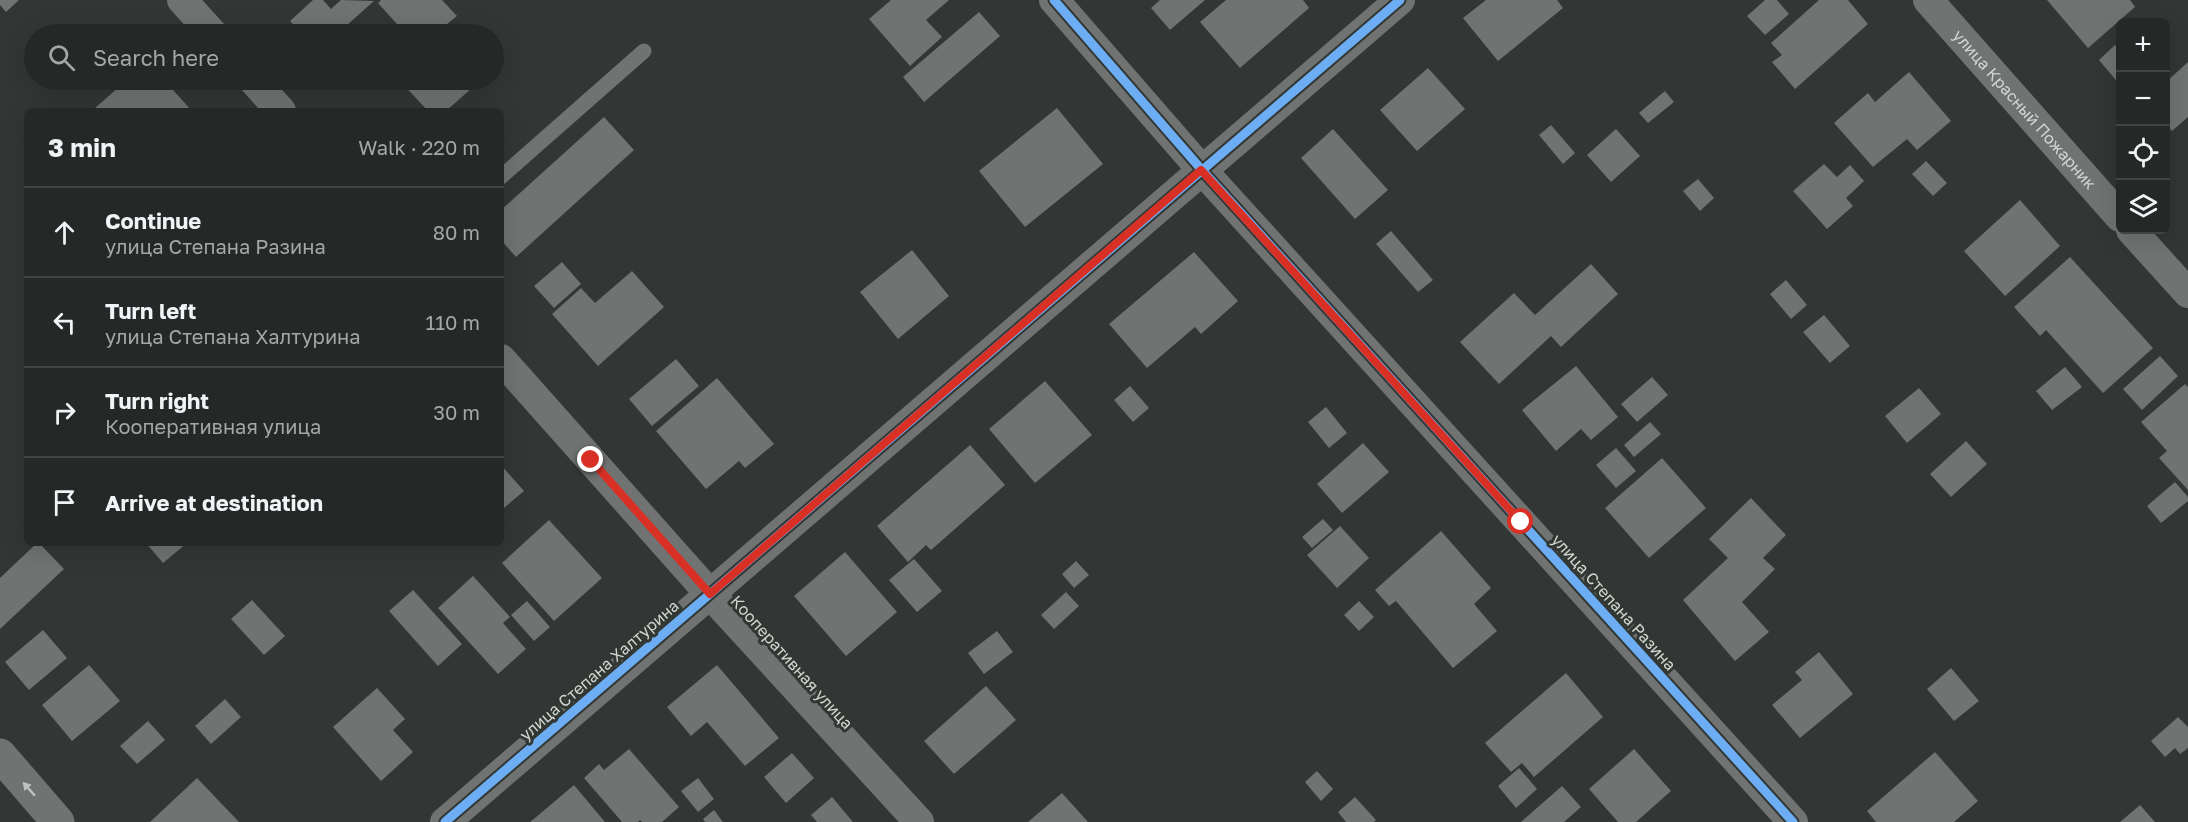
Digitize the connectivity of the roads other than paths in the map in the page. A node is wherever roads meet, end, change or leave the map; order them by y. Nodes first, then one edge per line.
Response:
1 (182, 0) edge
2 (1054, 0) edge
3 (1400, 0) edge
4 (1928, 0) edge
5 (204, 24) edge
6 (644, 51) dead end
7 (262, 90) edge
8 (278, 108) edge
9 (1201, 170) junction
10 (504, 174) edge
11 (2116, 211) edge
12 (2135, 234) edge
13 (2188, 293) edge
14 (504, 362) edge
15 (710, 594) junction
16 (0, 756) edge
17 (58, 822) edge
18 (445, 822) edge
19 (919, 822) edge
20 (1793, 822) edge

1 - 5 street
2 - 9 street, улица Степана Разина
3 - 9 street, улица Степана Халтурина
4 - 11 street, улица Красный Пожарник
6 - 10 lane
7 - 8 street
9 - 15 street, улица Степана Халтурина
9 - 20 street, улица Степана Разина
12 - 13 street
14 - 15 street, Кооперативная улица
15 - 18 street, улица Степана Халтурина
15 - 19 street, Кооперативная улица
17 -> 16 street

